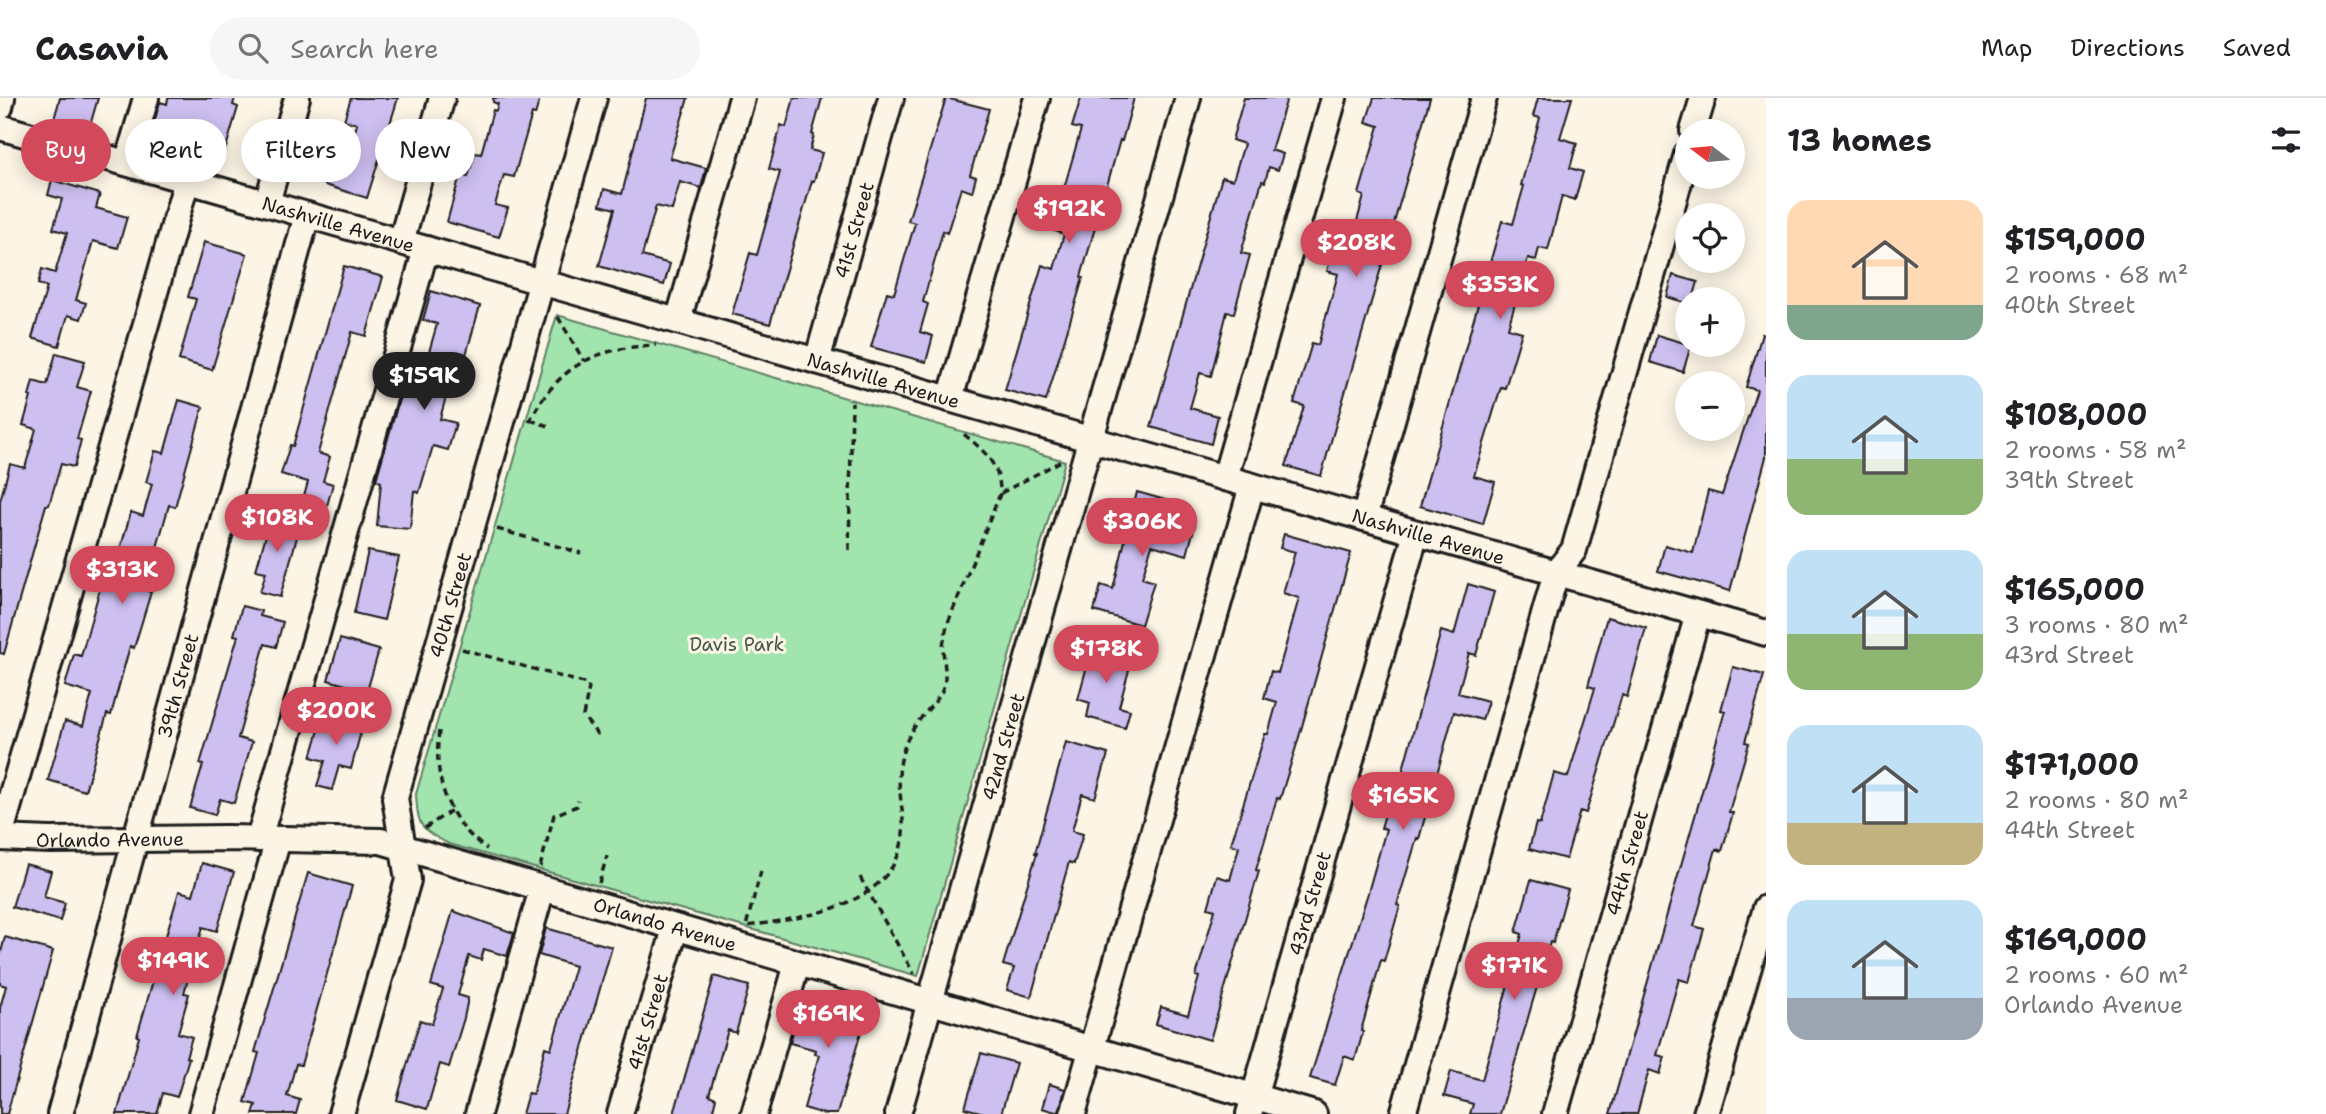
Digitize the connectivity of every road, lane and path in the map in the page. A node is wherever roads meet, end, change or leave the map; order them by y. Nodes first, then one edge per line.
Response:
1 (2, 98) edge
2 (146, 98) edge
3 (297, 98) edge
4 (443, 98) edge
5 (594, 98) edge
6 (742, 98) edge
7 (891, 98) edge
8 (1037, 98) edge
9 (1188, 98) edge
10 (1334, 98) edge
11 (1484, 98) edge
12 (1703, 98) edge
13 (0, 107) edge
14 (140, 119) edge
15 (1697, 119) edge
16 (0, 127) edge
17 (125, 162) edge
18 (186, 182) edge
19 (194, 182) edge
20 (1677, 189) edge
21 (267, 203) junction
22 (307, 215) junction
23 (401, 242) junction
24 (426, 249) junction
25 (542, 282) junction
26 (558, 317) dead end
27 (678, 321) junction
28 (656, 345) dead end
29 (584, 361) junction
30 (817, 361) junction
31 (950, 399) junction
32 (852, 402) dead end
33 (552, 427) dead end
34 (962, 433) dead end
35 (1089, 439) junction
36 (1061, 461) dead end
37 (1225, 478) junction
38 (1252, 486) junction
39 (1000, 494) junction
40 (1364, 518) junction
41 (497, 529) dead end
42 (1416, 533) junction
43 (849, 550) dead end
44 (581, 554) dead end
45 (1556, 573) junction
46 (1698, 614) junction
47 (1766, 633) edge
48 (463, 649) dead end
49 (439, 731) dead end
50 (596, 738) dead end
51 (578, 800) dead end
52 (452, 810) junction
53 (425, 828) dead end
54 (0, 837) edge
55 (135, 839) junction
56 (269, 839) junction
57 (404, 848) junction
58 (488, 849) dead end
59 (607, 856) dead end
60 (761, 871) dead end
61 (860, 877) dead end
62 (541, 879) junction
63 (599, 885) dead end
64 (868, 892) junction
65 (1766, 908) edge
66 (675, 929) junction
67 (797, 964) junction
68 (915, 974) dead end
69 (929, 1003) junction
70 (1091, 1050) junction
71 (1252, 1106) edge
72 (60, 1114) edge
73 (201, 1114) edge
74 (341, 1114) edge
75 (478, 1114) edge
76 (620, 1114) edge
77 (754, 1114) edge
78 (898, 1114) edge
79 (1073, 1114) edge
80 (1314, 1114) edge
81 (1404, 1114) edge
82 (1555, 1114) edge
83 (1706, 1114) edge

1 - 13 street
2 - 14 street
3 - 21 street
4 - 23 street
5 - 25 street, 40th Street
6 - 27 street
7 - 30 street, 41st Street
8 - 31 street
9 - 35 street, 42nd Street
10 - 37 street
11 - 40 street
12 - 15 street
16 - 17 street, Nashville Avenue
18 - 54 street
19 - 21 street, Nashville Avenue
20 - 45 street
21 - 22 street, Nashville Avenue
22 - 23 street, Nashville Avenue
22 - 55 street, 39th Street
23 - 24 street, Nashville Avenue
24 - 25 street, Nashville Avenue
24 - 56 street
25 - 27 street, Nashville Avenue
25 - 57 street, 40th Street
26 - 29 path
27 - 30 street, Nashville Avenue
28 - 29 path
29 - 33 path
30 - 31 street, Nashville Avenue
31 - 35 street, Nashville Avenue
32 - 43 path
34 - 39 path
35 - 37 street, Nashville Avenue
35 - 69 street, 42nd Street
36 - 39 path
37 - 38 street, Nashville Avenue
38 - 40 street, Nashville Avenue
38 - 70 street
39 - 64 path
40 - 42 street, Nashville Avenue
41 - 44 path
42 - 45 street, Nashville Avenue
42 - 71 street, 43rd Street
45 - 46 street, Nashville Avenue
45 - 81 street
46 - 47 street, Nashville Avenue
46 - 82 street, 44th Street
48 - 50 path
49 - 52 path
51 - 62 path
52 - 53 path
52 - 58 path
54 - 55 street, Orlando Avenue
55 - 56 street, Orlando Avenue
55 - 72 street, 39th Street
56 - 57 street, Orlando Avenue
56 - 73 street
57 - 62 street, Orlando Avenue
57 - 74 street, 40th Street
59 - 63 path
60 - 64 path
61 - 64 path
62 - 66 street, Orlando Avenue
62 - 75 street
64 - 68 path
65 - 83 street
66 - 67 street, Orlando Avenue
66 - 76 street, 41st Street
67 - 69 street, Orlando Avenue
67 - 77 street
69 - 70 street, Orlando Avenue
69 - 78 street, 42nd Street
70 - 71 street, Orlando Avenue
70 - 79 street
71 - 80 street, Orlando Avenue

